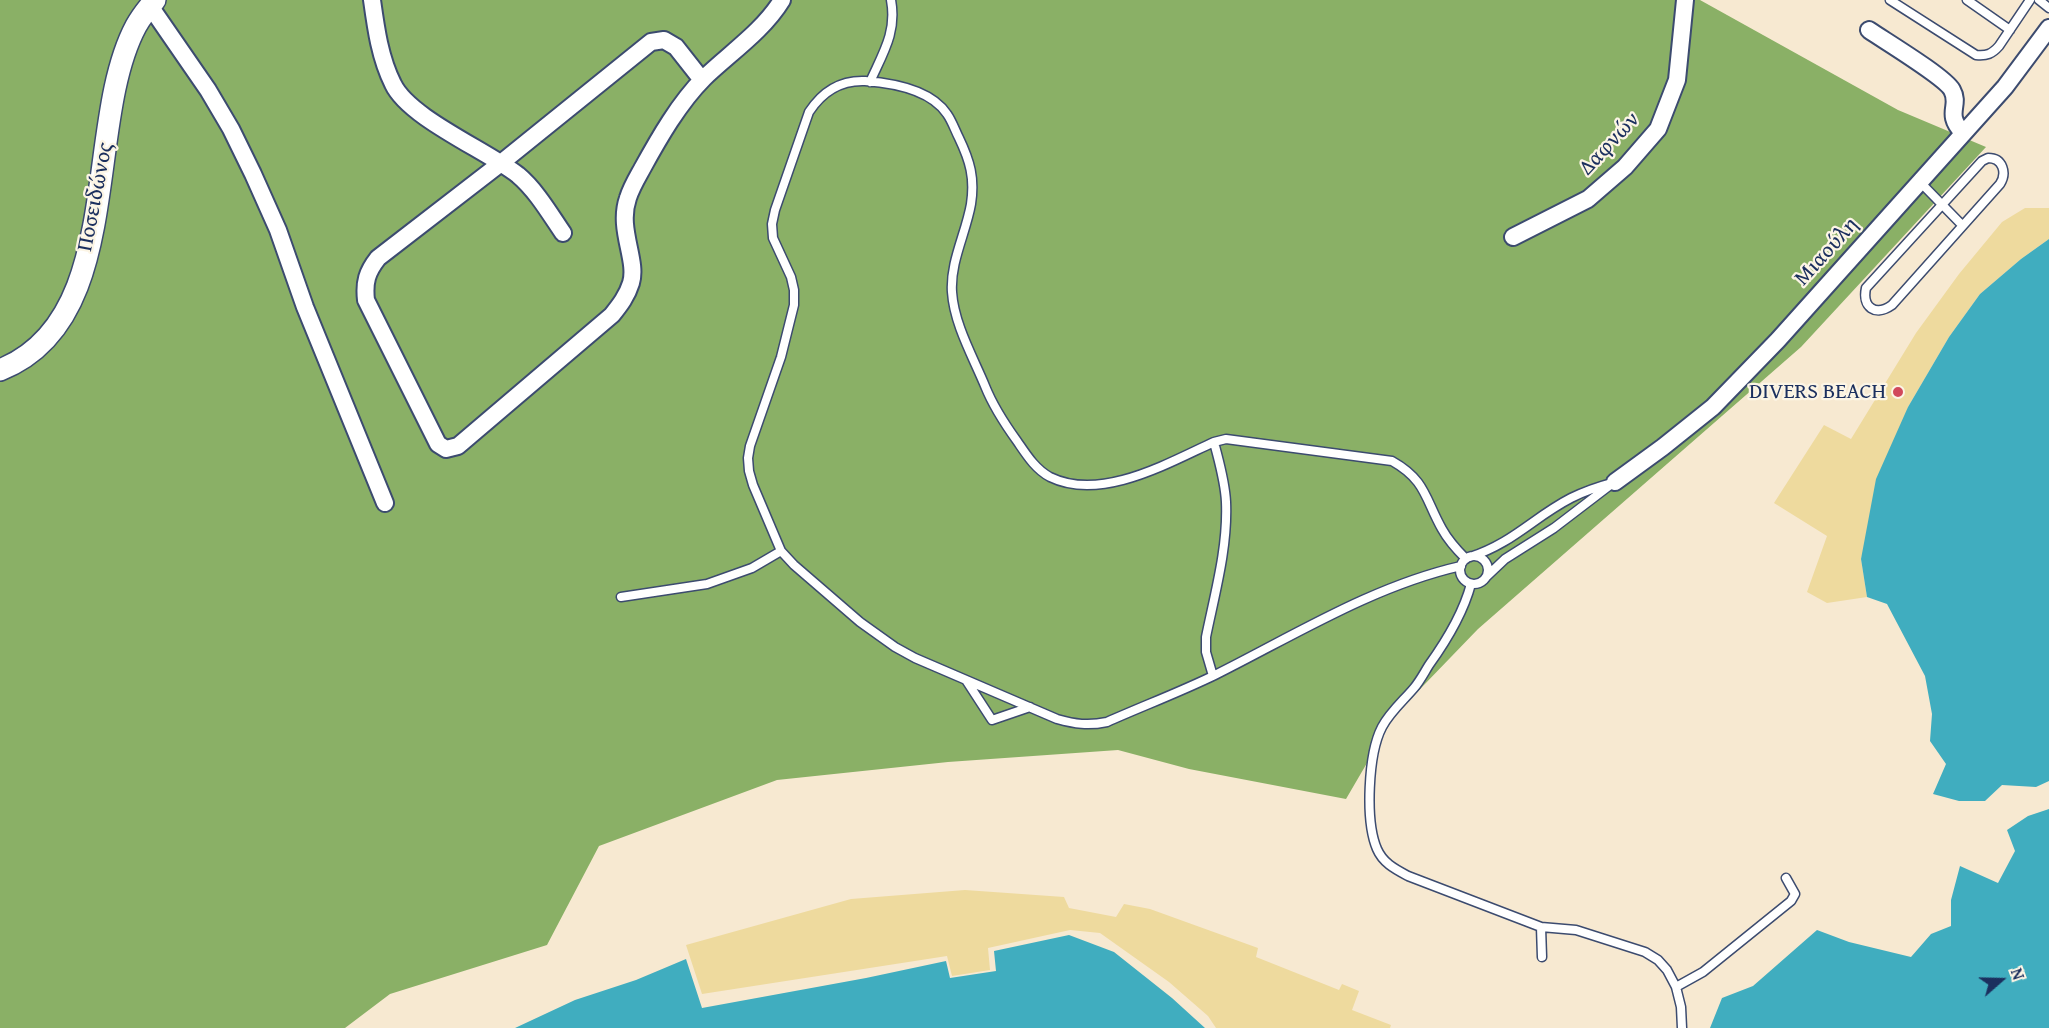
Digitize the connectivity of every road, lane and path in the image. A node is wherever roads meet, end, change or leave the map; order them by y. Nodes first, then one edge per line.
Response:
1 (372, 0) edge
2 (782, 0) edge
3 (891, 0) edge
4 (1685, 0) edge
5 (1890, 0) edge
6 (1967, 0) edge
7 (2030, 0) edge
8 (2039, 0) edge
9 (152, 3) edge
10 (2049, 8) edge
11 (2049, 28) edge
12 (1869, 30) dead end
13 (2010, 30) junction
14 (702, 80) junction
15 (870, 82) junction
16 (1963, 133) junction
17 (501, 163) junction
18 (1920, 182) junction
19 (1942, 204) junction
20 (1962, 225) junction
21 (563, 233) dead end
22 (1514, 237) dead end
23 (0, 370) edge
24 (1214, 442) junction
25 (1615, 482) junction
26 (385, 502) dead end
27 (781, 551) junction
28 (1466, 561) junction
29 (1486, 577) junction
30 (1471, 584) junction
31 (621, 597) dead end
32 (1213, 676) junction
33 (966, 680) junction
34 (1030, 707) junction
35 (1786, 878) dead end
36 (1541, 927) junction
37 (1542, 957) dead end
38 (1676, 987) junction
39 (1682, 1028) edge

1 - 17 street
2 - 14 street
3 - 15 lane
4 - 22 street, Δαφνών
5 - 13 lane
6 - 13 lane
7 - 13 lane
8 - 10 lane
9 - 23 street, Ποσειδώνος
9 - 26 street
11 - 16 street, Μιαούλη
12 - 16 street
14 - 17 street
14 - 17 street
15 - 24 lane
15 - 27 lane
16 - 18 street, Μιαούλη
17 - 21 street
18 - 19 lane
18 - 25 street, Μιαούλη
19 - 20 lane
19 - 20 lane
19 - 20 lane
24 - 28 lane
24 - 32 lane
25 - 28 lane
25 - 29 lane
27 - 31 lane
27 - 33 lane
28 - 29 lane
28 - 30 lane
28 - 32 lane
29 - 30 lane
30 - 36 lane
32 - 34 lane
33 - 34 lane
33 - 34 lane
35 - 38 lane
36 - 37 lane
36 - 38 lane
38 - 39 lane

